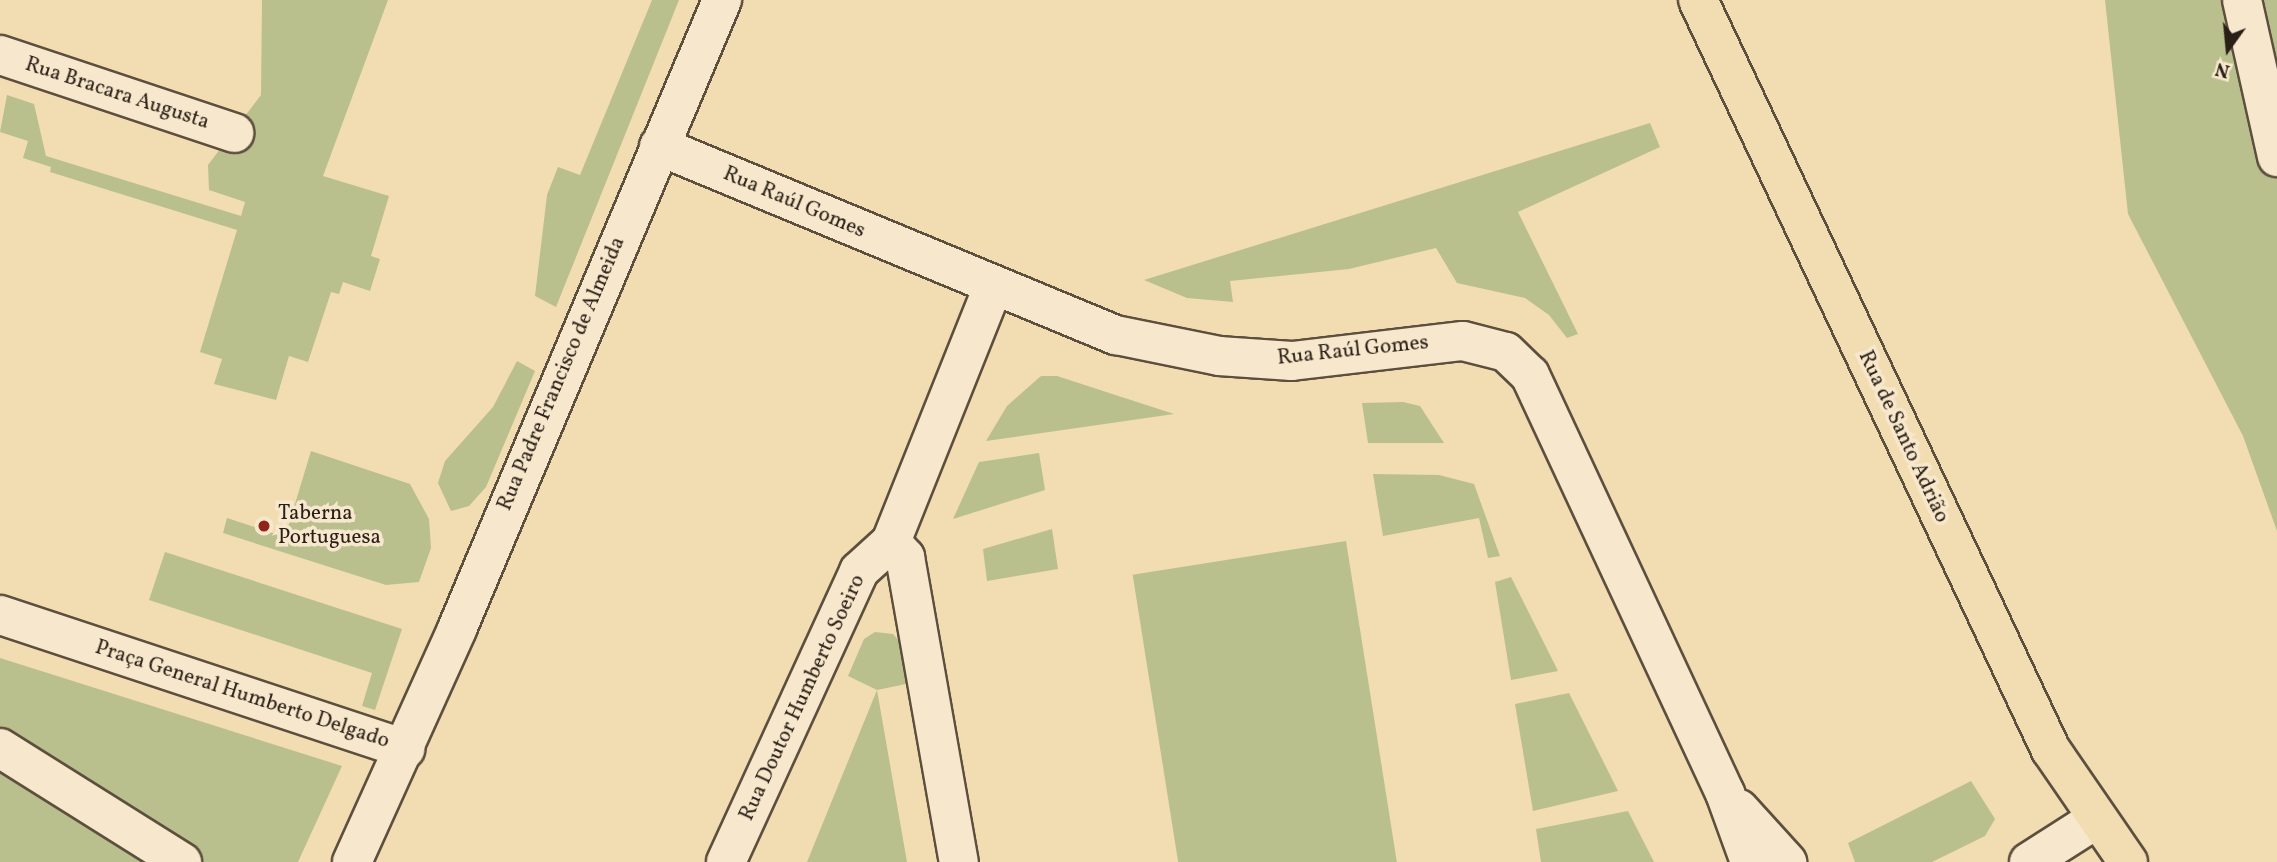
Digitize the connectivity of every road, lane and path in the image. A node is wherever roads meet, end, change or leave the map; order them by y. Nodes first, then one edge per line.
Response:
1 (722, 0) edge
2 (1698, 0) edge
3 (2242, 0) edge
4 (0, 55) edge
5 (234, 133) dead end
6 (659, 146) junction
7 (2277, 157) edge
8 (993, 287) junction
9 (891, 542) junction
10 (0, 615) edge
11 (0, 748) edge
12 (405, 749) junction
13 (1725, 793) junction
14 (2095, 820) junction
15 (182, 862) edge
16 (352, 862) edge
17 (726, 862) edge
18 (959, 862) edge
19 (1750, 862) edge
20 (1787, 862) edge
21 (2029, 862) edge
22 (2128, 862) edge

1 - 6 street, Rua Padre Francisco de Almeida
2 - 14 main road, Rua de Santo Adrião
3 - 7 street
4 - 5 street, Rua Bracara Augusta
6 - 8 street, Rua Raúl Gomes
6 - 12 street, Rua Padre Francisco de Almeida
8 - 9 street, Rua Doutor Humberto Soeiro
8 - 13 street, Rua Raúl Gomes
9 - 17 street, Rua Doutor Humberto Soeiro
9 - 18 street
10 - 12 street, Praça General Humberto Delgado
11 - 15 street
12 - 16 street, Praça General Humberto Delgado
13 - 19 street, Rua Raúl Gomes
13 - 20 street, Rua Raúl Gomes
14 - 21 street
14 - 22 main road, Rua de Santo Adrião

